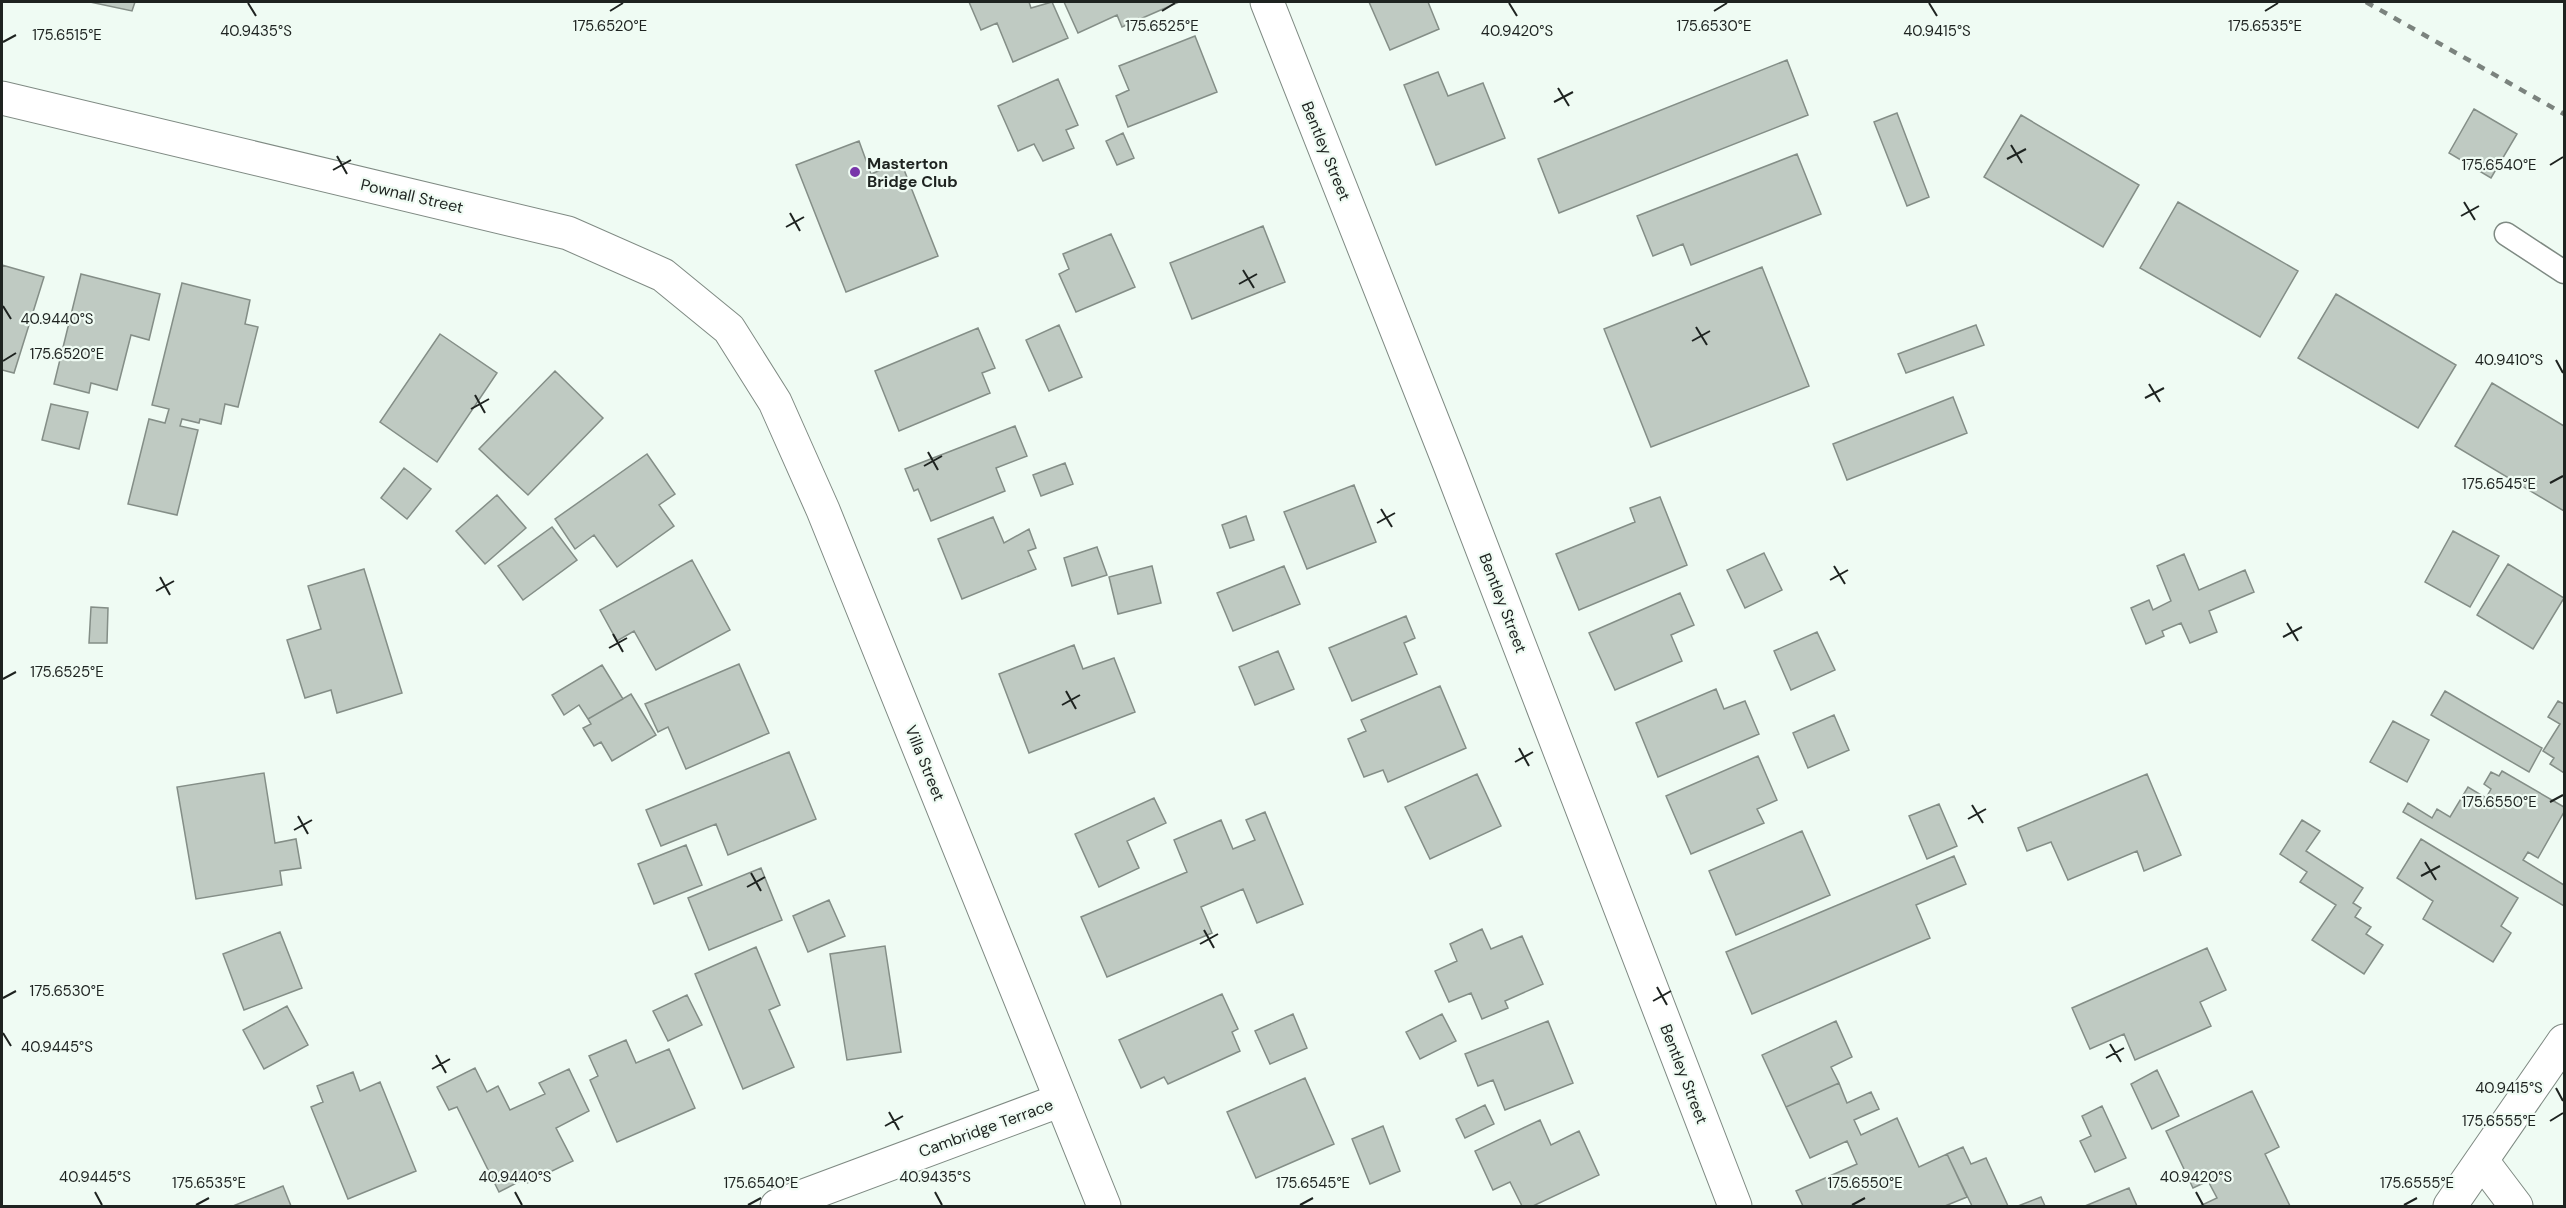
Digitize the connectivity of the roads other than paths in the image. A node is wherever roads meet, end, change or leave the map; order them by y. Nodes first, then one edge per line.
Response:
1 (1267, 2) edge
2 (2, 98) edge
3 (2506, 234) dead end
4 (2565, 272) edge
5 (729, 329) joint
6 (2565, 1041) edge
7 (1061, 1100) junction
8 (2482, 1161) junction
9 (777, 1206) edge
10 (1104, 1206) edge
11 (1735, 1206) edge
12 (2450, 1206) edge
13 (2516, 1206) edge

1 - 11 street, Bentley Street
2 - 5 street, Pownall Street
3 - 4 lane
5 - 7 street, Villa Street
6 - 8 street
7 - 9 street, Cambridge Terrace
7 - 10 street, Villa Street
8 - 12 street
8 - 13 street

